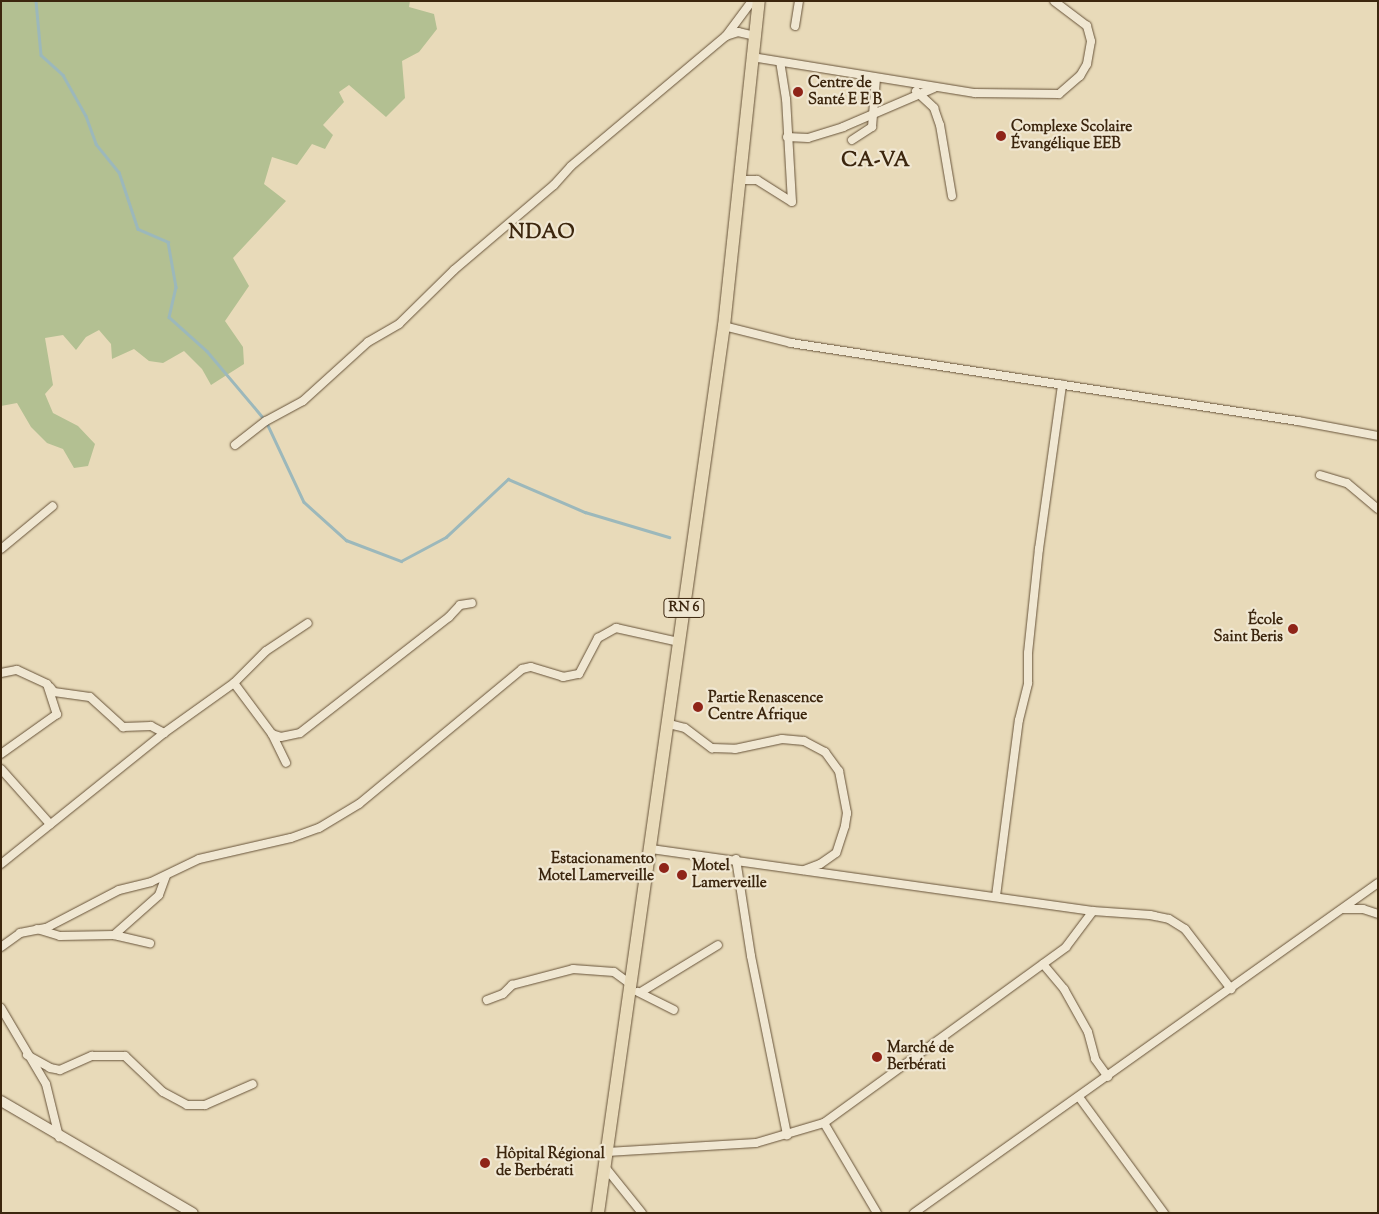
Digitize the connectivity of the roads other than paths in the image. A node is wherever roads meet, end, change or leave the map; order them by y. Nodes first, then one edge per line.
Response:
1 (752, 1) edge
2 (759, 1) edge
3 (799, 1) edge
4 (1054, 1) edge
5 (795, 26) dead end
6 (726, 36) junction
7 (755, 36) junction
8 (752, 57) junction
9 (780, 62) junction
10 (876, 78) junction
11 (904, 82) junction
12 (936, 87) junction
13 (918, 93) junction
14 (874, 114) junction
15 (788, 137) junction
16 (852, 140) dead end
17 (738, 180) junction
18 (952, 196) dead end
19 (724, 326) junction
20 (1062, 385) junction
21 (1378, 436) edge
22 (236, 445) dead end
23 (1320, 475) dead end
24 (53, 506) dead end
25 (1378, 509) edge
26 (1, 549) edge
27 (472, 603) dead end
28 (308, 623) dead end
29 (679, 642) junction
30 (1, 673) edge
31 (234, 683) junction
32 (47, 684) junction
33 (669, 724) junction
34 (164, 734) junction
35 (272, 734) junction
36 (1, 754) edge
37 (286, 763) dead end
38 (1, 769) edge
39 (50, 824) junction
40 (651, 849) junction
41 (736, 859) junction
42 (1, 864) edge
43 (803, 871) junction
44 (166, 876) junction
45 (1378, 883) edge
46 (996, 896) junction
47 (1343, 908) junction
48 (1093, 911) junction
49 (1378, 914) edge
50 (36, 929) junction
51 (114, 936) junction
52 (150, 943) dead end
53 (718, 945) dead end
54 (1, 946) edge
55 (1043, 964) junction
56 (629, 987) junction
57 (1231, 989) junction
58 (642, 992) junction
59 (487, 1000) dead end
60 (1, 1008) edge
61 (674, 1010) dead end
62 (27, 1055) junction
63 (1108, 1077) junction
64 (253, 1084) dead end
65 (1079, 1097) junction
66 (1, 1101) edge
67 (824, 1123) junction
68 (787, 1135) junction
69 (59, 1137) junction
70 (607, 1152) junction
71 (605, 1167) junction
72 (193, 1213) edge
73 (598, 1213) edge
74 (642, 1213) edge
75 (877, 1213) edge
76 (914, 1213) edge
77 (1164, 1213) edge

1 - 6 street
2 - 7 main road, RN 6
3 - 5 street
4 - 12 street
6 - 7 street
6 - 22 street
7 - 8 main road, RN 6
8 - 9 street
8 - 17 main road, RN 6
9 - 10 street
9 - 15 street
10 - 11 street
10 - 14 street
11 - 12 street
11 - 13 street
12 - 13 street
13 - 14 street
13 - 18 street
14 - 15 street
14 - 16 street
15 - 17 street
17 - 19 main road, RN 6
19 - 20 street
19 - 29 main road, RN 6
20 - 21 street
20 - 46 street
23 - 25 street
24 - 26 street
27 - 35 street
28 - 31 street
29 - 33 main road, RN 6
29 - 44 street
30 - 32 street
31 - 34 street
31 - 35 street
32 - 34 street
32 - 36 street
33 - 40 main road, RN 6
33 - 43 street
34 - 39 street
35 - 37 street
38 - 39 street
39 - 42 street
40 - 41 street
40 - 56 main road, RN 6
41 - 43 street
41 - 68 street
43 - 46 street
44 - 50 street
44 - 51 street
45 - 47 street
46 - 48 street
47 - 49 street
47 - 57 street
48 - 55 street
48 - 57 street
50 - 51 street
50 - 54 street
51 - 52 street
53 - 58 street
55 - 63 street
55 - 67 street
56 - 58 street
56 - 59 street
56 - 70 main road, RN 6
57 - 63 street
58 - 61 street
60 - 62 street
62 - 64 street
62 - 69 street
63 - 65 street
65 - 76 street
65 - 77 street
66 - 69 street
67 - 68 street
67 - 75 street
68 - 70 street
69 - 72 street
70 - 71 main road, RN 6
71 - 73 main road, RN 6
71 - 74 street

